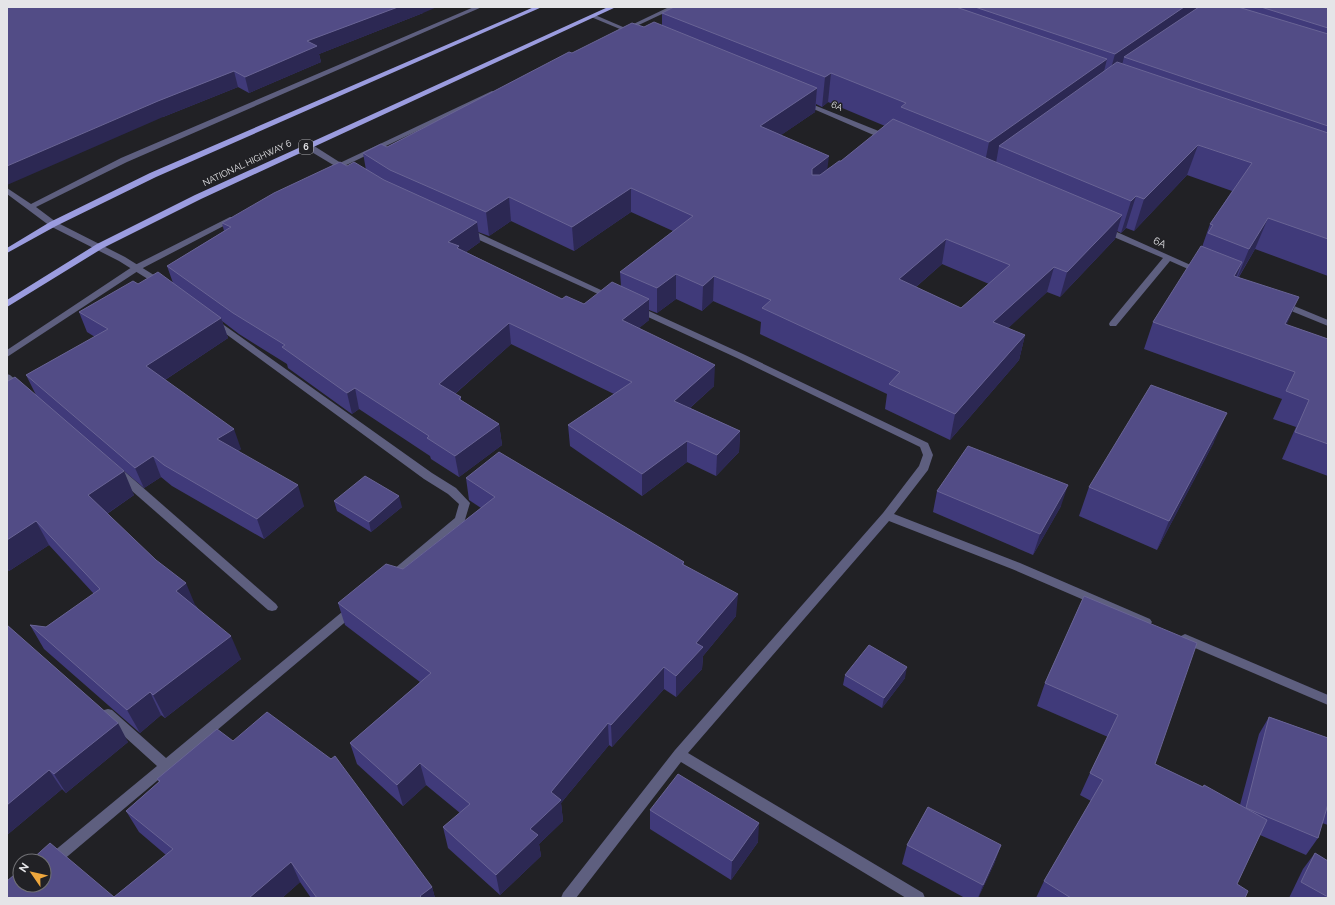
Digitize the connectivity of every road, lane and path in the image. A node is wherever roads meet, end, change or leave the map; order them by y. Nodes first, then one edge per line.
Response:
1 (479, 7) edge
2 (539, 7) edge
3 (613, 7) edge
4 (674, 7) edge
5 (593, 16) junction
6 (622, 31) junction
7 (638, 35) edge
8 (497, 90) edge
9 (800, 101) edge
10 (888, 140) edge
11 (308, 146) junction
12 (339, 165) junction
13 (325, 172) edge
14 (353, 173) edge
15 (7, 190) edge
16 (30, 206) junction
17 (242, 214) edge
18 (53, 224) junction
19 (1099, 227) edge
20 (462, 229) edge
21 (100, 246) junction
22 (7, 251) edge
23 (1168, 258) junction
24 (138, 268) junction
25 (1211, 276) edge
26 (171, 291) edge
27 (618, 300) edge
28 (1277, 302) edge
29 (7, 304) edge
30 (632, 307) edge
31 (208, 317) edge
32 (1328, 323) edge
33 (1113, 324) dead end
34 (7, 354) edge
35 (7, 377) edge
36 (25, 392) edge
37 (114, 469) edge
38 (887, 516) junction
39 (386, 582) edge
40 (362, 602) edge
41 (272, 607) dead end
42 (1155, 626) edge
43 (1176, 635) edge
44 (1328, 700) edge
45 (101, 709) edge
46 (679, 754) junction
47 (166, 766) junction
48 (52, 861) edge
49 (568, 898) edge
50 (918, 898) edge

1 - 16 street
2 - 18 main road
3 - 5 main road, NATIONAL HIGHWAY 6 / 6
4 - 6 street
5 - 6 street
5 - 11 main road, NATIONAL HIGHWAY 6 / 6
6 - 7 street
8 - 12 street
9 - 10 street, 6A
11 - 12 street
11 - 21 main road, NATIONAL HIGHWAY 6 / 6
12 - 13 street
12 - 14 street
15 - 16 street
16 - 18 street
17 - 24 street
18 - 21 street
18 - 22 main road
19 - 23 street, 6A
20 - 27 street
21 - 24 street
21 - 29 main road, NATIONAL HIGHWAY 6 / 6
23 - 25 street, 6A
23 - 33 street
24 - 26 street
24 - 34 street
28 - 32 street
30 - 38 street
31 - 39 street
35 - 36 street
37 - 41 street
38 - 42 street
38 - 46 street
40 - 47 street
43 - 44 street
45 - 47 street
46 - 49 street
46 - 50 street
47 - 48 street

